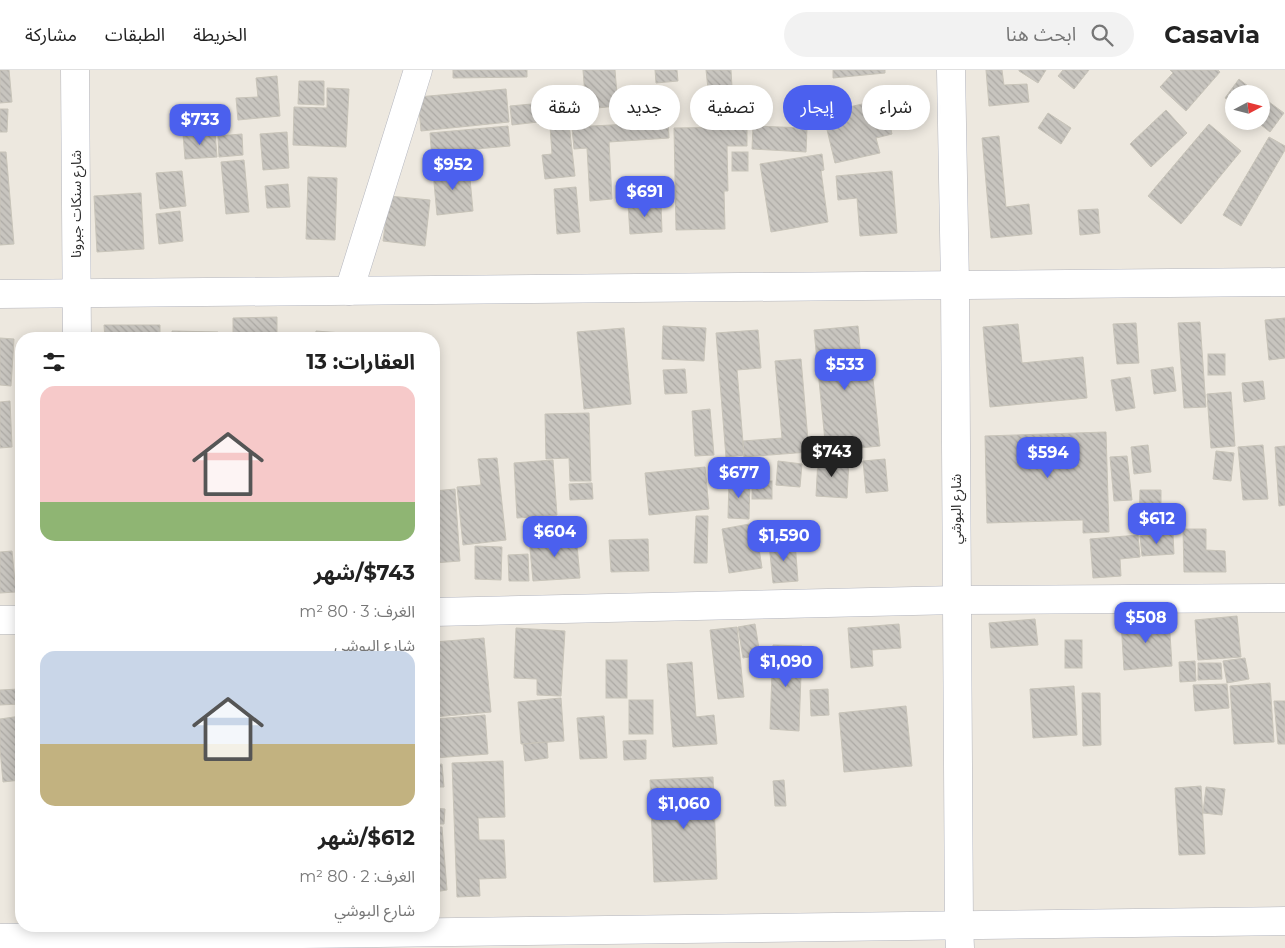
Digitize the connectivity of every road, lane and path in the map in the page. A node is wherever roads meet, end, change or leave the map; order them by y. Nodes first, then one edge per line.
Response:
1 (75, 70) edge
2 (418, 70) edge
3 (951, 70) edge
4 (1285, 282) edge
5 (955, 285) junction
6 (349, 291) junction
7 (77, 293) junction
8 (0, 294) edge
9 (77, 332) edge
10 (1285, 598) edge
11 (957, 600) junction
12 (440, 612) edge
13 (0, 620) edge
14 (15, 620) edge
15 (1285, 921) edge
16 (960, 936) edge
17 (86, 937) edge
18 (0, 938) edge

1 - 7 street, شارع سنكات جبرونا
2 - 6 street
3 - 5 street, شارع البوشي
4 - 5 street
5 - 6 street
5 - 11 street, شارع البوشي
6 - 7 street
7 - 8 street
7 - 9 street, شارع سنكات جبرونا
10 - 11 street
11 - 12 street
11 - 16 street, شارع البوشي
13 - 14 street
15 - 16 street
16 - 17 street
17 - 18 street

